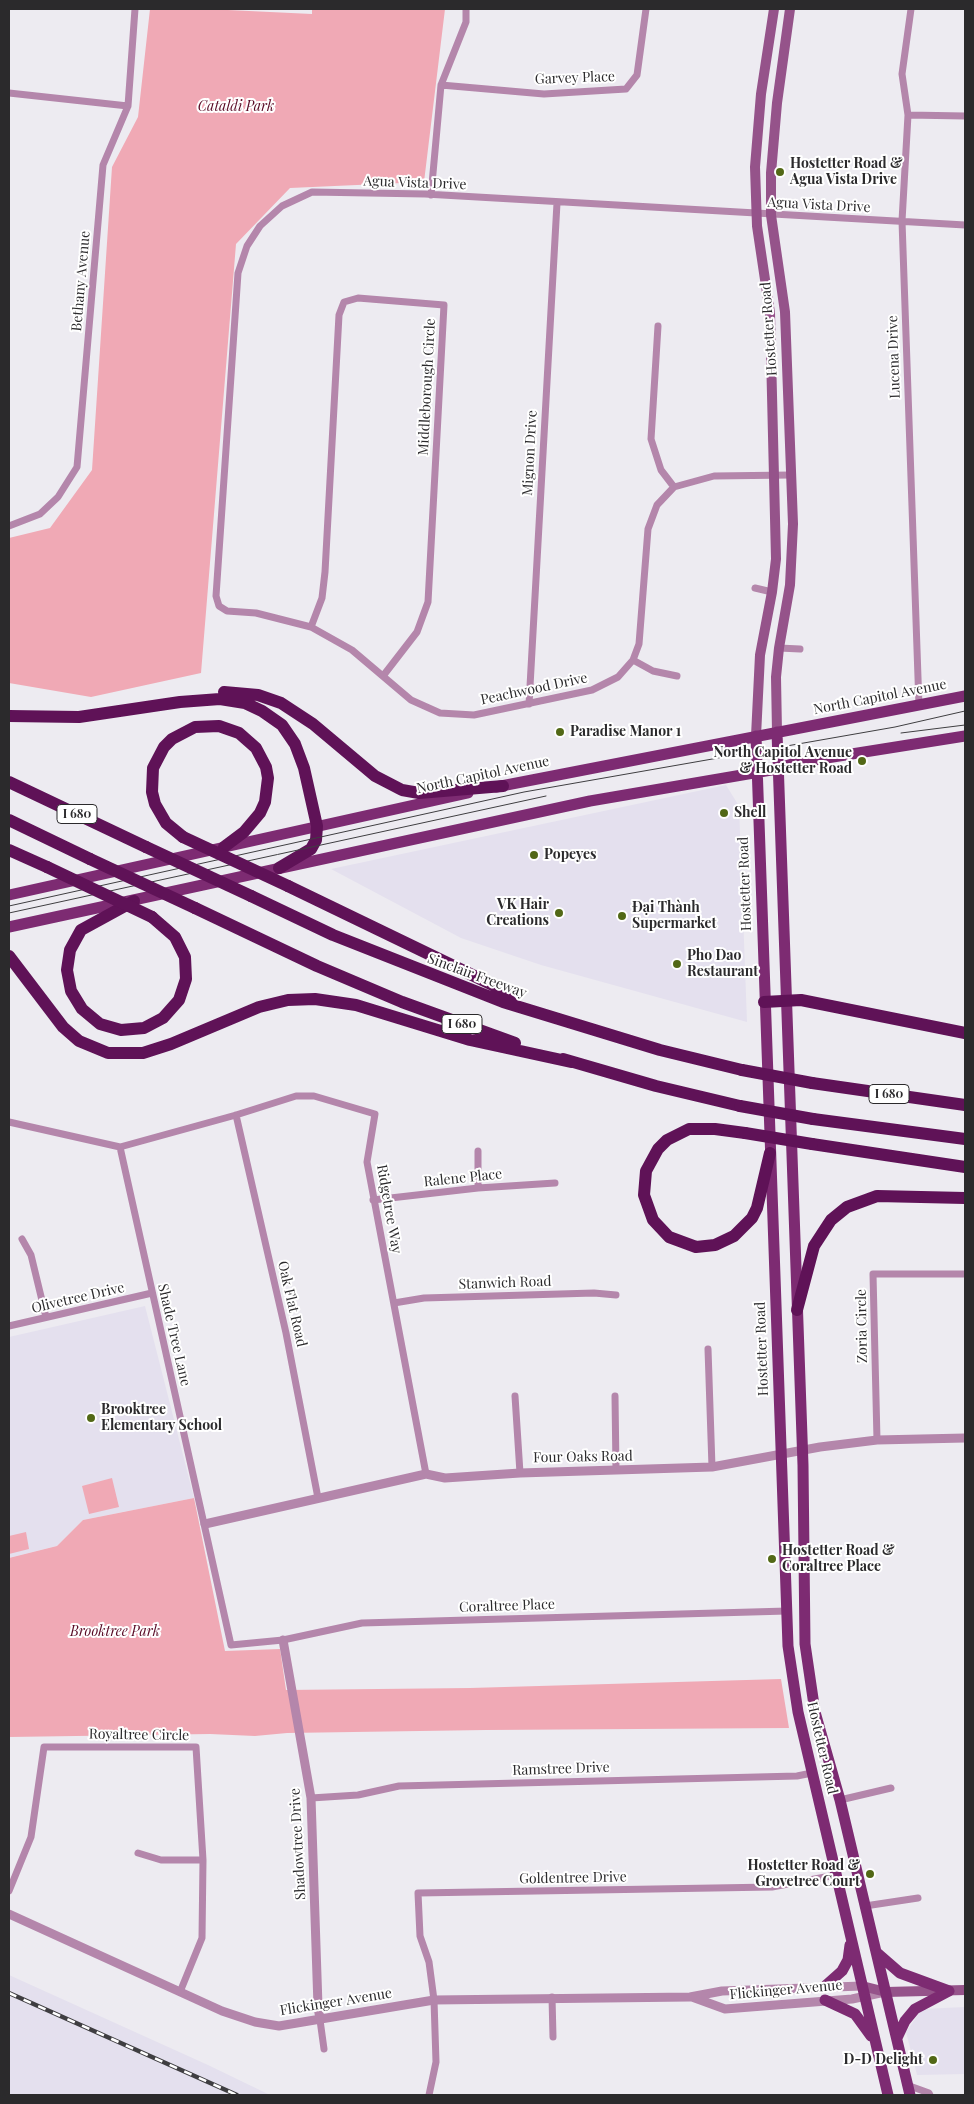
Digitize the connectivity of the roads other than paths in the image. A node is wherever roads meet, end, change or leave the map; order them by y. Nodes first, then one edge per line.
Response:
1 (135, 9) edge
2 (466, 9) edge
3 (646, 9) edge
4 (774, 9) edge
5 (790, 9) edge
6 (911, 9) edge
7 (441, 85) junction
8 (9, 93) edge
9 (128, 106) junction
10 (908, 115) junction
11 (965, 116) edge
12 (431, 195) junction
13 (557, 203) junction
14 (756, 214) junction
15 (771, 215) junction
16 (902, 221) junction
17 (965, 225) edge
18 (658, 326) dead end
19 (791, 475) junction
20 (775, 476) junction
21 (674, 487) junction
22 (9, 526) edge
23 (755, 588) dead end
24 (772, 592) junction
25 (219, 606) joint
26 (311, 627) junction
27 (778, 648) junction
28 (800, 649) dead end
29 (633, 660) junction
30 (383, 676) junction
31 (677, 676) dead end
32 (965, 696) edge
33 (180, 702) junction
34 (529, 704) junction
35 (919, 706) junction
36 (9, 716) edge
37 (777, 732) junction
38 (756, 736) junction
39 (965, 736) edge
40 (777, 769) junction
41 (756, 772) junction
42 (9, 782) edge
43 (503, 786) junction
44 (9, 820) edge
45 (317, 826) junction
46 (224, 847) junction
47 (9, 850) edge
48 (279, 868) junction
49 (9, 895) edge
50 (134, 901) junction
51 (9, 927) edge
52 (9, 956) edge
53 (786, 1000) junction
54 (764, 1002) junction
55 (515, 1006) junction
56 (965, 1033) edge
57 (571, 1062) junction
58 (965, 1106) edge
59 (236, 1115) junction
60 (9, 1122) edge
61 (965, 1139) edge
62 (120, 1147) junction
63 (478, 1151) dead end
64 (770, 1153) junction
65 (965, 1167) edge
66 (556, 1183) dead end
67 (478, 1188) junction
68 (965, 1198) edge
69 (373, 1200) junction
70 (22, 1239) dead end
71 (965, 1274) edge
72 (152, 1293) junction
73 (616, 1295) dead end
74 (394, 1302) junction
75 (797, 1310) junction
76 (46, 1318) junction
77 (9, 1326) edge
78 (708, 1349) dead end
79 (515, 1396) dead end
80 (616, 1396) dead end
81 (965, 1438) edge
82 (877, 1440) junction
83 (802, 1451) junction
84 (781, 1455) junction
85 (712, 1467) junction
86 (616, 1470) junction
87 (520, 1473) junction
88 (426, 1474) junction
89 (318, 1498) junction
90 (205, 1524) junction
91 (787, 1610) junction
92 (283, 1640) junction
93 (231, 1645) joint
94 (812, 1773) junction
95 (891, 1788) dead end
96 (311, 1798) junction
97 (840, 1800) junction
98 (138, 1853) dead end
99 (203, 1860) junction
100 (836, 1875) junction
101 (9, 1891) edge
102 (918, 1898) dead end
103 (865, 1906) junction
104 (9, 1914) edge
105 (851, 1936) junction
106 (877, 1953) junction
107 (862, 1986) junction
108 (824, 1987) junction
109 (965, 1990) edge
110 (948, 1991) junction
111 (180, 1992) junction
112 (886, 1992) junction
113 (552, 1997) junction
114 (690, 1997) junction
115 (865, 1998) junction
116 (434, 2000) junction
117 (825, 2000) junction
118 (320, 2020) junction
119 (553, 2037) dead end
120 (897, 2038) junction
121 (876, 2044) junction
122 (324, 2049) dead end
123 (909, 2090) edge
124 (429, 2095) edge
125 (888, 2095) edge
126 (930, 2095) edge

1 - 9 street, Bethany Avenue
2 - 7 street
3 - 7 street, Garvey Place
4 - 14 main road, Hostetter Road
5 - 15 main road, Hostetter Road
6 - 10 street, Lucena Drive
7 - 12 street
8 - 9 street
9 - 22 street, Bethany Avenue
10 - 11 street
10 - 16 street, Lucena Drive
12 - 13 street, Agua Vista Drive
12 - 25 street, Agua Vista Drive
13 - 14 street, Agua Vista Drive
13 - 34 street, Mignon Drive
14 - 15 street, Agua Vista Drive
14 - 20 main road, Hostetter Road
15 - 16 street, Agua Vista Drive
15 - 19 main road, Hostetter Road
16 - 17 street, Agua Vista Drive
16 - 35 street, Lucena Drive
18 - 21 street
19 - 20 street
19 - 27 main road, Hostetter Road
20 - 21 street
20 - 24 main road, Hostetter Road
21 - 29 street, Peachwood Drive
23 - 24 street
24 - 38 main road, Hostetter Road
25 - 26 street, Peachwood Drive
26 - 30 street, Peachwood Drive
26 - 30 street, Middleborough Circle
27 - 28 street
27 - 37 main road, Hostetter Road
29 - 31 street
29 - 34 street, Peachwood Drive
30 - 34 street, Peachwood Drive
32 - 35 main road, North Capitol Avenue
33 - 36 highway
33 - 43 highway
33 - 45 highway
35 - 37 main road, North Capitol Avenue
37 - 38 main road, North Capitol Avenue
37 - 40 main road, Hostetter Road
38 - 41 main road, Hostetter Road
38 - 43 main road, North Capitol Avenue
39 - 40 main road
40 - 41 main road
40 - 53 main road, Hostetter Road
41 - 48 main road
41 - 54 main road, Hostetter Road
42 - 55 highway, Sinclair Freeway / I 680, bridge
43 - 45 main road, North Capitol Avenue
44 - 57 highway, I 680, bridge
45 - 46 main road, North Capitol Avenue
45 - 48 highway
46 - 49 main road, North Capitol Avenue
46 - 55 highway, bridge
47 - 50 highway, bridge
48 - 50 main road
50 - 51 main road
52 - 57 highway
53 - 54 highway
53 - 56 highway
53 - 75 main road, Hostetter Road
54 - 64 main road, Hostetter Road
55 - 58 highway, Sinclair Freeway / I 680, bridge
57 - 61 highway, I 680, bridge
59 - 62 street, Ridgetree Way
59 - 69 street, Ridgetree Way
59 - 89 street, Oak Flat Road
60 - 62 street, Ridgetree Way
62 - 72 street, Shade Tree Lane
63 - 67 street
64 - 65 highway, bridge
64 - 84 main road, Hostetter Road
66 - 67 street, Ralene Place
67 - 69 street, Ralene Place
68 - 75 highway
69 - 74 street, Ridgetree Way
70 - 76 street
71 - 82 street, Zoria Circle
72 - 76 street, Olivetree Drive
72 - 90 street, Shade Tree Lane
73 - 74 street, Stanwich Road
74 - 88 street, Ridgetree Way
75 - 83 main road, Hostetter Road
76 - 77 street, Olivetree Drive
78 - 85 street
79 - 87 street
80 - 86 street
81 - 82 street, Four Oaks Road
82 - 83 street, Four Oaks Road
83 - 84 street, Four Oaks Road
83 - 97 main road, Hostetter Road
84 - 85 street, Four Oaks Road
84 - 91 main road, Hostetter Road
85 - 86 street, Four Oaks Road
86 - 87 street, Four Oaks Road
87 - 88 street, Four Oaks Road
88 - 89 street, Four Oaks Road
89 - 90 street, Four Oaks Road
90 - 93 street, Shade Tree Lane
91 - 92 street, Coraltree Place
91 - 94 main road, Hostetter Road
92 - 93 street, Coraltree Place
92 - 96 street, Shadowtree Drive
94 - 96 street, Ramstree Drive
94 - 100 main road, Hostetter Road
95 - 97 street
96 - 118 street, Shadowtree Drive
97 - 103 main road, Hostetter Road
98 - 99 street
99 - 101 street, Royaltree Circle
99 - 111 street, Royaltree Circle
100 - 105 main road, Hostetter Road
100 - 116 street, Goldentree Drive
102 - 103 street
103 - 106 main road, Hostetter Road
104 - 111 street, Flickinger Avenue
105 - 107 main road, Hostetter Road
105 - 108 main road
106 - 110 main road
106 - 112 main road, Hostetter Road
107 - 108 street, Flickinger Avenue
107 - 112 main road, Flickinger Avenue
107 - 115 main road, Hostetter Road
108 - 114 street, Flickinger Avenue
109 - 110 main road, Flickinger Avenue
110 - 112 main road, Flickinger Avenue
110 - 120 main road
111 - 118 street, Flickinger Avenue
112 - 115 street, Flickinger Avenue
112 - 120 main road, Hostetter Road
113 - 114 street, Flickinger Avenue
113 - 116 street, Flickinger Avenue
113 - 119 street
114 - 117 street, Flickinger Avenue
115 - 117 street, Flickinger Avenue
115 - 121 main road, Hostetter Road
116 - 118 street, Flickinger Avenue
116 - 124 street
117 - 121 main road
118 - 122 street, Shadowtree Drive
120 - 123 main road, Hostetter Road
121 - 125 main road, Hostetter Road
123 - 126 street, Hostetter Road

